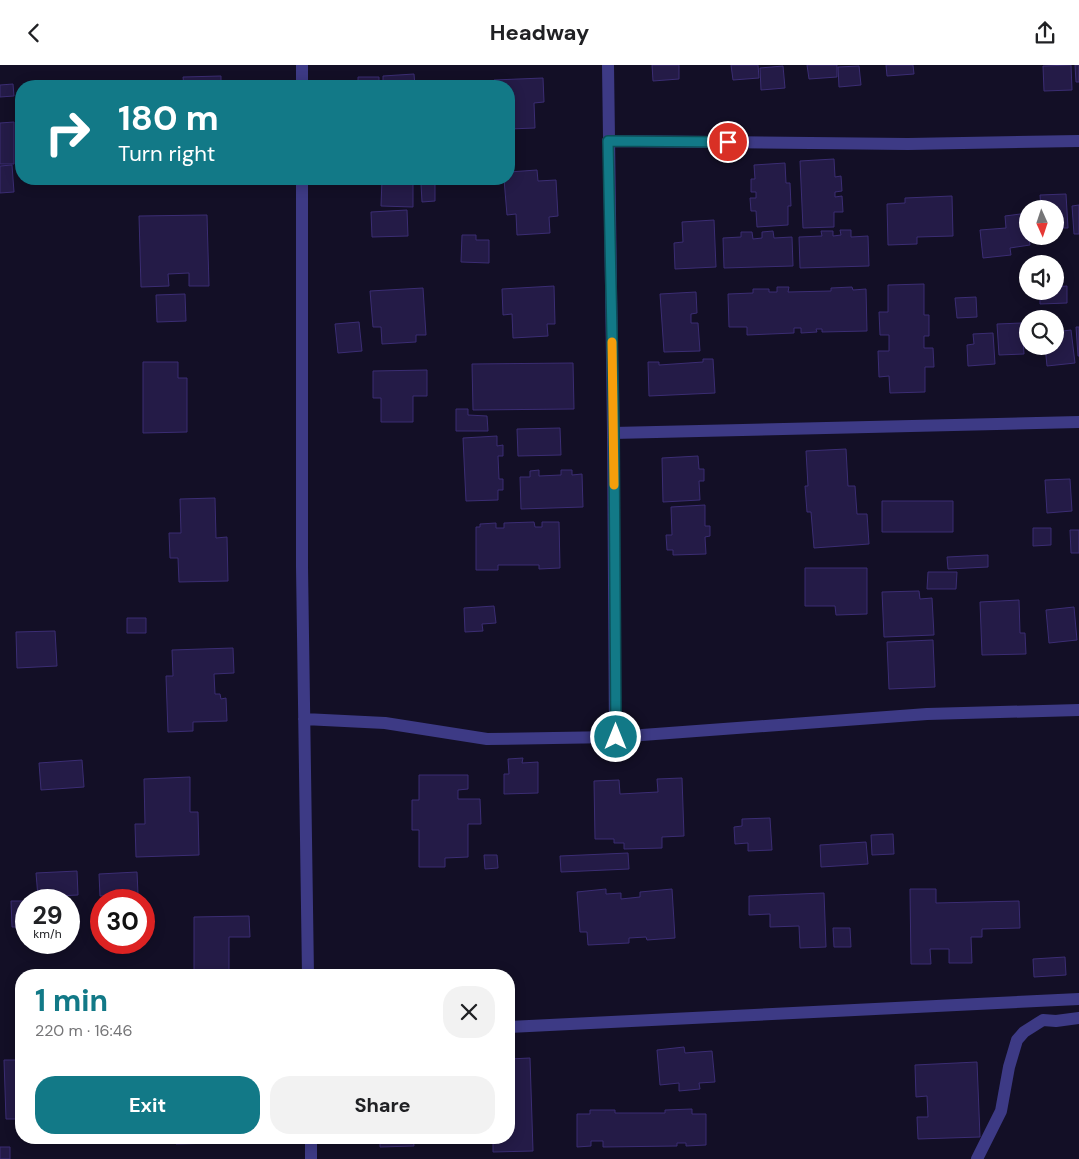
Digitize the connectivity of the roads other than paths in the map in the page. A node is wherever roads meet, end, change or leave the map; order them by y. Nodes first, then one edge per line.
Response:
1 (302, 65) edge
2 (608, 65) edge
3 (302, 80) edge
4 (608, 141) junction
5 (1079, 141) edge
6 (302, 185) edge
7 (1079, 422) edge
8 (614, 433) junction
9 (1079, 710) edge
10 (304, 719) junction
11 (616, 737) junction
12 (308, 969) edge
13 (1079, 999) edge
14 (1079, 1018) edge
15 (515, 1027) edge
16 (311, 1144) edge
17 (311, 1159) edge
18 (976, 1159) edge

1 - 3 street
2 - 4 street
4 - 5 street
4 - 8 street
6 - 10 street
7 - 8 street
8 - 11 street
9 - 11 street
10 - 11 street
10 - 12 street
13 - 15 street
14 - 18 street
16 - 17 street

